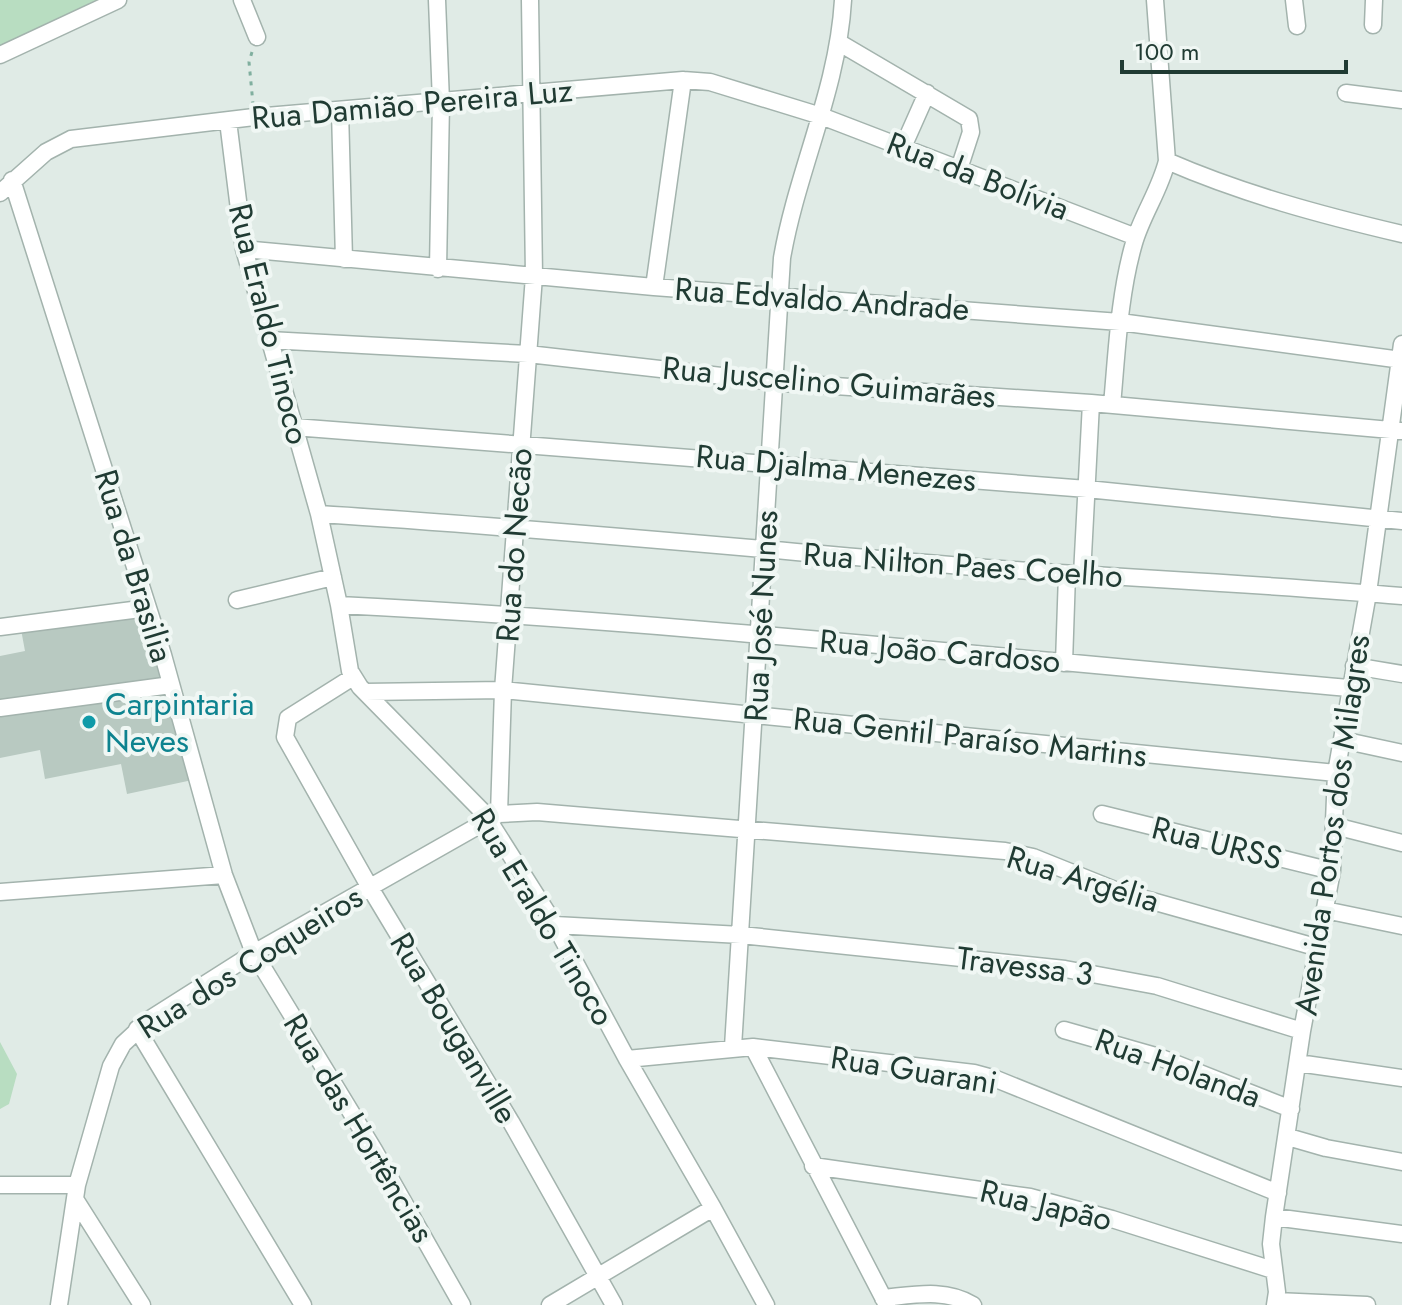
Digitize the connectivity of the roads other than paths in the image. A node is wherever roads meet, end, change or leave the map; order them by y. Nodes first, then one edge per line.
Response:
1 (118, 0) edge
2 (242, 0) edge
3 (437, 0) edge
4 (530, 0) edge
5 (843, 0) edge
6 (1155, 0) edge
7 (1294, 0) edge
8 (1374, 0) edge
9 (1373, 25) dead end
10 (1297, 26) dead end
11 (257, 37) road end
12 (838, 42) junction
13 (0, 55) edge
14 (683, 80) junction
15 (532, 93) junction
16 (927, 93) junction
17 (1346, 93) dead end
18 (1402, 100) edge
19 (441, 102) junction
20 (340, 111) junction
21 (821, 116) junction
22 (228, 121) junction
23 (903, 147) junction
24 (1167, 161) junction
25 (959, 169) junction
26 (6, 187) edge
27 (1402, 234) edge
28 (1136, 237) junction
29 (244, 249) junction
30 (344, 259) junction
31 (438, 269) junction
32 (534, 276) junction
33 (654, 287) junction
34 (778, 295) junction
35 (1120, 322) junction
36 (269, 340) junction
37 (528, 354) junction
38 (1401, 354) edge
39 (775, 382) junction
40 (1091, 403) junction
41 (1112, 405) junction
42 (294, 427) junction
43 (1395, 430) edge
44 (522, 443) junction
45 (770, 462) junction
46 (1087, 489) junction
47 (319, 514) junction
48 (1377, 517) junction
49 (1402, 521) edge
50 (515, 526) junction
51 (765, 550) junction
52 (1074, 574) junction
53 (333, 577) junction
54 (1368, 593) junction
55 (1402, 596) edge
56 (237, 600) dead end
57 (339, 605) junction
58 (148, 608) junction
59 (509, 614) junction
60 (0, 627) edge
61 (758, 634) junction
62 (1064, 663) junction
63 (1354, 666) junction
64 (1402, 674) edge
65 (353, 677) junction
66 (171, 685) junction
67 (1349, 688) junction
68 (503, 690) junction
69 (365, 692) junction
70 (0, 708) edge
71 (755, 715) junction
72 (1342, 740) junction
73 (1402, 753) edge
74 (1336, 773) junction
75 (1102, 814) dead end
76 (494, 816) junction
77 (1335, 826) junction
78 (748, 829) junction
79 (1402, 843) edge
80 (1332, 871) junction
81 (224, 875) junction
82 (369, 886) junction
83 (0, 892) edge
84 (1325, 910) junction
85 (555, 925) junction
86 (1402, 926) edge
87 (741, 935) junction
88 (1319, 948) junction
89 (254, 953) junction
90 (137, 1029) junction
91 (1064, 1030) dead end
92 (1302, 1031) junction
93 (733, 1047) junction
94 (753, 1047) junction
95 (627, 1059) junction
96 (1298, 1063) junction
97 (1402, 1078) edge
98 (1291, 1109) junction
99 (1288, 1137) junction
100 (1402, 1162) edge
101 (813, 1166) junction
102 (0, 1185) edge
103 (76, 1192) junction
104 (1278, 1193) junction
105 (713, 1208) junction
106 (1274, 1217) junction
107 (1402, 1234) edge
108 (1273, 1270) junction
109 (598, 1277) junction
110 (885, 1301) edge
111 (1276, 1303) edge
112 (59, 1305) edge
113 (142, 1305) edge
114 (303, 1305) edge
115 (462, 1305) edge
116 (550, 1305) edge
117 (614, 1305) edge
118 (766, 1305) edge
119 (973, 1305) edge
120 (1367, 1305) edge

1 - 13 street
2 - 11 street
3 - 19 street
4 - 15 street, Rua do Necão
5 - 12 street, Rua José Nunes
6 - 24 street
7 - 10 street
8 - 9 street
12 - 16 street
12 - 21 street, Rua José Nunes
14 - 15 street, Rua Damião Pereira Luz
14 - 21 street, Rua Damião Pereira Luz
14 - 33 street
15 - 19 street, Rua Damião Pereira Luz
15 - 32 street, Rua do Necão
16 - 23 street
16 - 25 street
17 - 18 street
19 - 20 street, Rua Damião Pereira Luz
19 - 31 street
20 - 22 street, Rua Damião Pereira Luz
20 - 30 street
21 - 23 street, Rua da Bolívia
21 - 34 street, Rua José Nunes
22 - 26 street, Rua Damião Pereira Luz
22 - 29 street, Rua Eraldo Tinoco
23 - 25 street, Rua da Bolívia
24 - 27 street
24 - 28 street
25 - 28 street, Rua da Bolívia
26 - 58 street, Rua da Brasilia
28 - 35 street
29 - 30 street, Rua Edvaldo Andrade
29 - 36 street, Rua Eraldo Tinoco
30 - 31 street, Rua Edvaldo Andrade
31 - 32 street, Rua Edvaldo Andrade
32 - 33 street, Rua Edvaldo Andrade
32 - 37 street, Rua do Necão
33 - 34 street, Rua Edvaldo Andrade
34 - 35 street, Rua Edvaldo Andrade
34 - 39 street, Rua José Nunes
35 - 38 street, Rua Edvaldo Andrade
35 - 41 street
36 - 37 street, Rua Juscelino Guimarães
36 - 42 street, Rua Eraldo Tinoco
37 - 39 street, Rua Juscelino Guimarães
37 - 44 street, Rua do Necão
38 - 43 street, Avenida Portos dos Milagres
39 - 40 street, Rua Juscelino Guimarães
39 - 45 street, Rua José Nunes
40 - 41 street, Rua Juscelino Guimarães
40 - 46 street
41 - 43 street, Rua Juscelino Guimarães
42 - 44 street, Rua Djalma Menezes
42 - 47 street, Rua Eraldo Tinoco
43 - 48 street, Avenida Portos dos Milagres
44 - 45 street, Rua Djalma Menezes
44 - 50 street, Rua do Necão
45 - 46 street, Rua Djalma Menezes
45 - 51 street, Rua José Nunes
46 - 48 street, Rua Djalma Menezes
46 - 52 street
47 - 50 street, Rua Nilton Paes Coelho
47 - 53 street, Rua Eraldo Tinoco
48 - 49 street, Rua Djalma Menezes
48 - 54 street, Avenida Portos dos Milagres
50 - 51 street, Rua Nilton Paes Coelho
50 - 59 street, Rua do Necão
51 - 52 street, Rua Nilton Paes Coelho
51 - 61 street, Rua José Nunes
52 - 54 street, Rua Nilton Paes Coelho
52 - 62 street
53 - 56 street
53 - 57 street, Rua Eraldo Tinoco
54 - 55 street, Rua Nilton Paes Coelho
54 - 63 street, Avenida Portos dos Milagres
57 - 59 street, Rua João Cardoso
57 - 65 street, Rua Eraldo Tinoco
58 - 60 street
58 - 66 street, Rua da Brasilia
59 - 61 street, Rua João Cardoso
59 - 68 street, Rua do Necão
61 - 62 street, Rua João Cardoso
61 - 71 street, Rua José Nunes
62 - 67 street, Rua João Cardoso
63 - 64 street
63 - 67 street, Avenida Portos dos Milagres
65 - 69 street, Rua Eraldo Tinoco
65 - 82 street, Rua Bouganville
66 - 70 street
66 - 81 street, Rua da Brasilia
67 - 72 street, Avenida Portos dos Milagres
68 - 69 street, Rua Gentil Paraíso Martins
68 - 71 street, Rua Gentil Paraíso Martins
68 - 76 street, Rua do Necão
69 - 76 street, Rua Eraldo Tinoco
71 - 74 street, Rua Gentil Paraíso Martins
71 - 78 street, Rua José Nunes
72 - 73 street
72 - 74 street, Avenida Portos dos Milagres
74 - 77 street, Avenida Portos dos Milagres
75 - 80 street, Rua URSS
76 - 78 street, Rua Argélia
76 - 82 street, Rua dos Coqueiros
76 - 85 street, Rua Eraldo Tinoco
77 - 79 street
77 - 80 street, Avenida Portos dos Milagres
78 - 87 street, Rua José Nunes
78 - 88 street, Rua Argélia
80 - 84 street, Avenida Portos dos Milagres
81 - 83 street
81 - 89 street, Rua da Brasilia
82 - 89 street, Rua dos Coqueiros
82 - 109 street, Rua Bouganville
84 - 86 street
84 - 88 street, Avenida Portos dos Milagres
85 - 87 street, Travessa 3
85 - 95 street, Rua Eraldo Tinoco
87 - 92 street, Travessa 3
87 - 93 street, Rua José Nunes
88 - 92 street, Avenida Portos dos Milagres
89 - 90 street, Rua dos Coqueiros
89 - 115 street, Rua das Hortências
90 - 103 street, Rua dos Coqueiros
90 - 114 street
91 - 98 street, Rua Holanda
92 - 96 street, Avenida Portos dos Milagres
93 - 94 street, Rua Guarani
93 - 95 street, Rua Guarani
94 - 101 street
94 - 104 street, Rua Guarani
95 - 105 street, Rua Eraldo Tinoco
96 - 97 street
96 - 98 street, Avenida Portos dos Milagres
98 - 99 street, Avenida Portos dos Milagres
99 - 100 street
99 - 104 street, Avenida Portos dos Milagres
101 - 108 street, Rua Japão
101 - 110 street
102 - 103 street
103 - 112 street, Rua dos Coqueiros
103 - 113 street
104 - 106 street, Avenida Portos dos Milagres
105 - 109 street
105 - 118 street, Rua Eraldo Tinoco
106 - 107 street
106 - 108 street, Avenida Portos dos Milagres
108 - 111 street, Avenida Portos dos Milagres
109 - 116 street
109 - 117 street, Rua Bouganville
110 - 119 street
111 - 120 street

